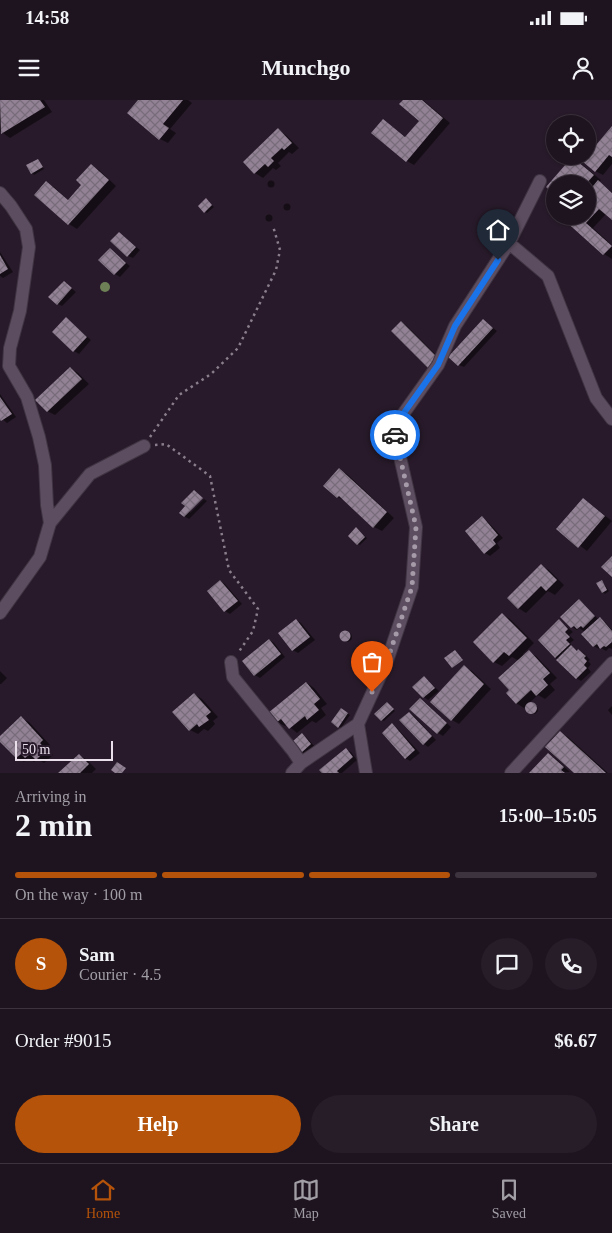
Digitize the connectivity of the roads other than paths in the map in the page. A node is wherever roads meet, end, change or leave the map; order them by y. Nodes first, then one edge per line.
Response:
1 (540, 181) dead end
2 (0, 193) edge
3 (509, 243) junction
4 (612, 419) edge
5 (144, 446) road end
6 (50, 522) junction
7 (0, 613) edge
8 (231, 662) road end
9 (612, 663) edge
10 (358, 724) junction
11 (301, 763) junction
12 (292, 773) edge
13 (366, 773) edge
14 (511, 773) edge

1 - 3 street
2 - 6 street
3 - 4 street
3 - 10 street
5 - 6 street
6 - 7 street
8 - 11 street
9 - 14 street
10 - 11 street
10 - 13 street
11 - 12 street

